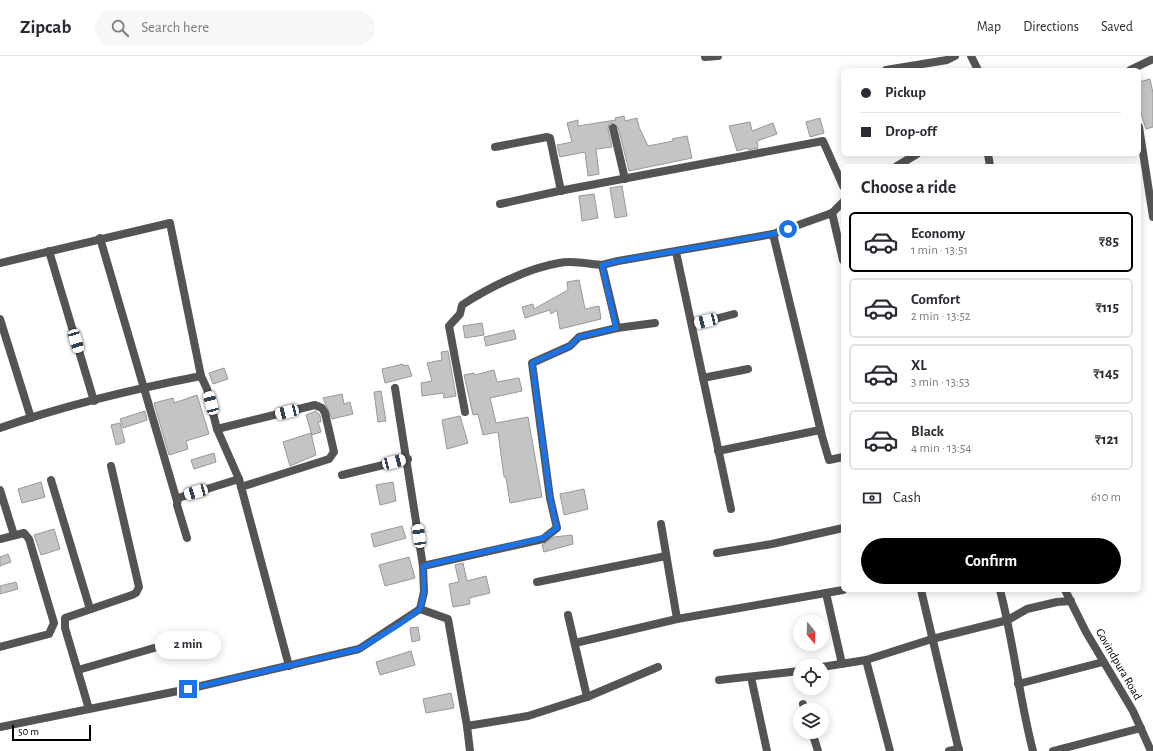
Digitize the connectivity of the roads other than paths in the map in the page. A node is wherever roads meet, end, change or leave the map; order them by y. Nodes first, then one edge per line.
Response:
1 (718, 56) edge
2 (955, 56) edge
3 (971, 56) edge
4 (705, 57) dead end
5 (1153, 59) edge
6 (898, 68) edge
7 (977, 68) edge
8 (1134, 68) edge
9 (614, 128) dead end
10 (1141, 140) edge
11 (495, 147) dead end
12 (624, 179) junction
13 (841, 182) edge
14 (561, 191) junction
15 (500, 204) dead end
16 (841, 204) edge
17 (832, 213) junction
18 (1153, 217) edge
19 (773, 234) junction
20 (100, 238) junction
21 (49, 251) junction
22 (841, 251) edge
23 (676, 252) junction
24 (0, 263) edge
25 (602, 265) junction
26 (734, 314) dead end
27 (0, 319) edge
28 (655, 323) dead end
29 (692, 325) junction
30 (616, 328) junction
31 (748, 369) dead end
32 (202, 376) junction
33 (703, 378) junction
34 (142, 388) junction
35 (395, 388) dead end
36 (94, 401) junction
37 (465, 412) dead end
38 (31, 418) junction
39 (0, 428) edge
40 (217, 429) junction
41 (820, 430) junction
42 (718, 452) junction
43 (841, 457) edge
44 (408, 459) junction
45 (111, 466) dead end
46 (342, 475) dead end
47 (51, 480) dead end
48 (240, 483) junction
49 (0, 490) edge
50 (177, 501) junction
51 (731, 508) dead end
52 (661, 524) dead end
53 (841, 528) edge
54 (14, 535) junction
55 (187, 538) dead end
56 (0, 539) edge
57 (717, 554) dead end
58 (666, 556) junction
59 (423, 566) junction
60 (537, 582) dead end
61 (841, 590) edge
62 (921, 592) edge
63 (1001, 592) edge
64 (1066, 592) edge
65 (826, 593) junction
66 (1071, 601) junction
67 (90, 609) junction
68 (420, 609) junction
69 (568, 615) dead end
70 (677, 619) junction
71 (1008, 620) junction
72 (932, 638) junction
73 (575, 642) junction
74 (0, 647) edge
75 (154, 648) dead end
76 (866, 660) junction
77 (1103, 662) junction
78 (842, 664) junction
79 (289, 666) junction
80 (829, 666) edge
81 (658, 667) dead end
82 (78, 670) junction
83 (793, 672) edge
84 (751, 677) junction
85 (719, 680) dead end
86 (1018, 684) junction
87 (587, 697) junction
88 (89, 709) junction
89 (467, 726) junction
90 (0, 728) edge
91 (1140, 728) junction
92 (814, 739) edge
93 (1151, 745) edge
94 (959, 750) edge
95 (470, 751) edge
96 (767, 751) edge
97 (818, 751) edge
98 (890, 751) edge
99 (950, 751) edge
100 (1033, 751) edge
101 (1053, 751) edge

1 - 4 street
2 - 6 street
3 - 7 street
5 - 8 street
9 - 12 street
10 - 18 street
11 - 14 street
12 - 13 street
12 - 14 street
14 - 15 street
16 - 17 street
17 - 19 street
17 - 22 street
19 - 23 street
19 - 41 street
20 - 21 street
20 - 32 street
20 - 34 street
21 - 24 street
21 - 36 street
23 - 25 street
23 - 29 street
25 - 30 street
25 - 37 street
26 - 29 street
27 - 38 street
28 - 30 street
29 - 33 street
30 - 59 street
31 - 33 street
32 - 34 street
32 - 40 street
33 - 42 street
34 - 36 street
34 - 50 street
35 - 44 street
36 - 38 street
38 - 39 street
40 - 48 street
40 - 48 street
41 - 42 street
41 - 43 street
42 - 51 street
44 - 46 street
44 - 59 street
45 - 67 street
47 - 67 street
48 - 50 street
48 - 79 street
49 - 54 street
50 - 55 street
52 - 58 street
53 - 57 street
54 - 56 street
54 - 74 street
58 - 60 street
58 - 70 street
59 - 68 street
61 - 65 street
62 - 72 street
63 - 71 street
64 - 66 street, Govindpura Road
65 - 70 street
65 - 78 street
66 - 71 street
66 - 77 street, Govindpura Road
67 - 82 street
68 - 79 street
68 - 89 street
69 - 73 street
70 - 73 street
71 - 72 street
71 - 86 street
72 - 76 street
72 - 94 street
73 - 87 street
75 - 82 street
76 - 78 street
76 - 98 street
77 - 86 street
77 - 91 street, Govindpura Road
78 - 80 street
79 - 88 street
81 - 87 street
82 - 88 street
83 - 84 street
84 - 85 street
84 - 96 street
86 - 100 street
87 - 89 street
88 - 90 street
89 - 95 street
91 - 93 street, Govindpura Road
91 - 101 street
92 - 97 street
94 - 99 street

